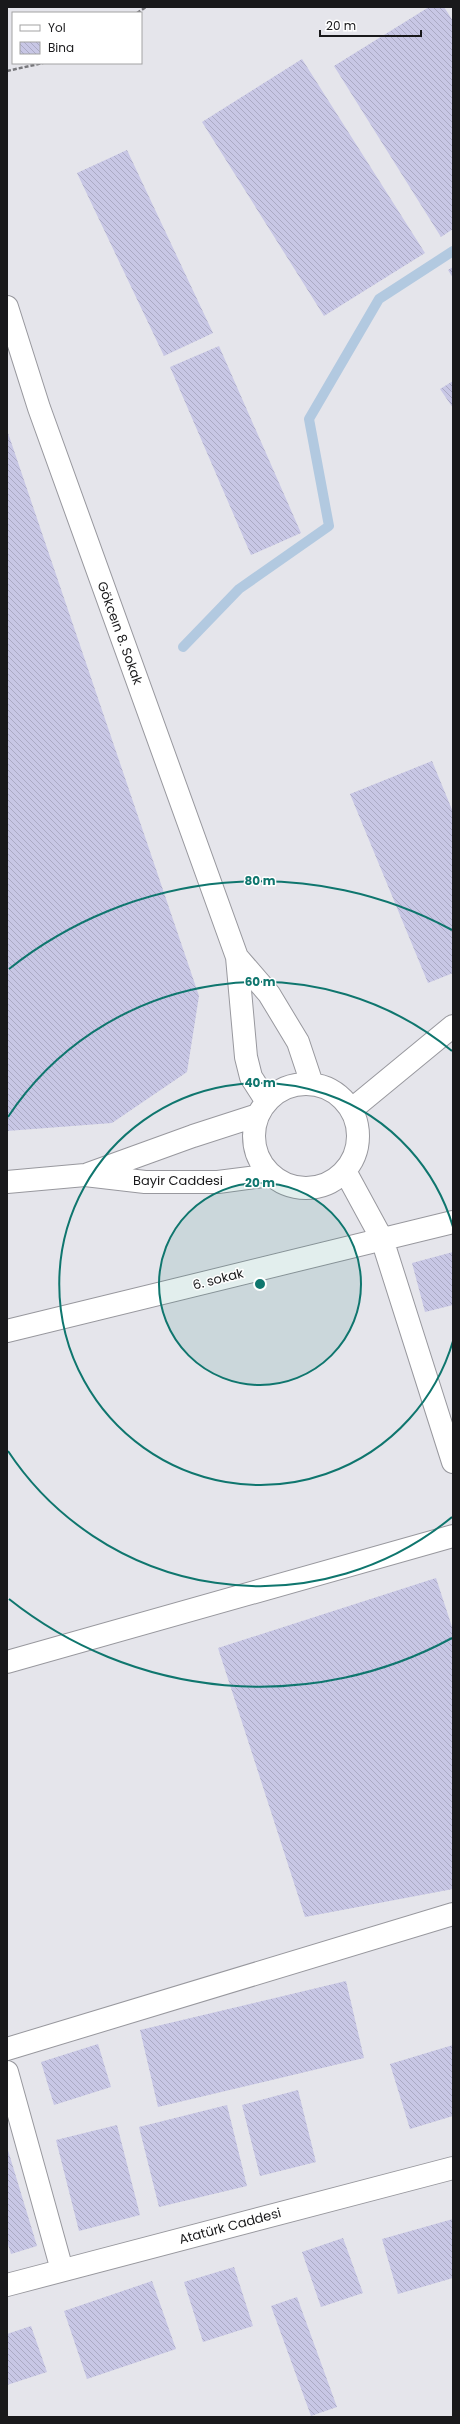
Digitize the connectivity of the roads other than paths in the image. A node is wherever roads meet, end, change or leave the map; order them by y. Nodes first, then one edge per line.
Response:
1 (7, 307) edge
2 (237, 957) junction
3 (453, 1026) edge
4 (312, 1084) junction
5 (263, 1108) junction
6 (351, 1110) junction
7 (346, 1171) junction
8 (85, 1175) junction
9 (271, 1175) junction
10 (7, 1182) edge
11 (453, 1222) edge
12 (382, 1239) junction
13 (7, 1331) edge
14 (453, 1462) edge
15 (453, 1536) edge
16 (7, 1662) edge
17 (453, 1914) edge
18 (7, 2049) edge
19 (7, 2072) edge
20 (453, 2168) edge
21 (62, 2270) junction
22 (7, 2285) edge

1 - 2 street, Gökceın 8. Sokak
2 - 4 street, Gökceın 8. Sokak
2 - 5 street, Gökceın 8. Sokak
3 - 6 street
4 - 5 street
4 - 6 street
5 - 8 street, Bayir Caddesi
5 - 9 street
6 - 7 street
7 - 9 street
7 - 12 street
8 - 9 street, Bayir Caddesi
8 - 10 street, Bayir Caddesi
11 - 12 street, 6. sokak
12 - 13 street, 6. sokak
12 - 14 street
15 - 16 street
17 - 18 street
19 - 21 street
20 - 21 street, Atatürk Caddesi
21 - 22 street, Atatürk Caddesi

